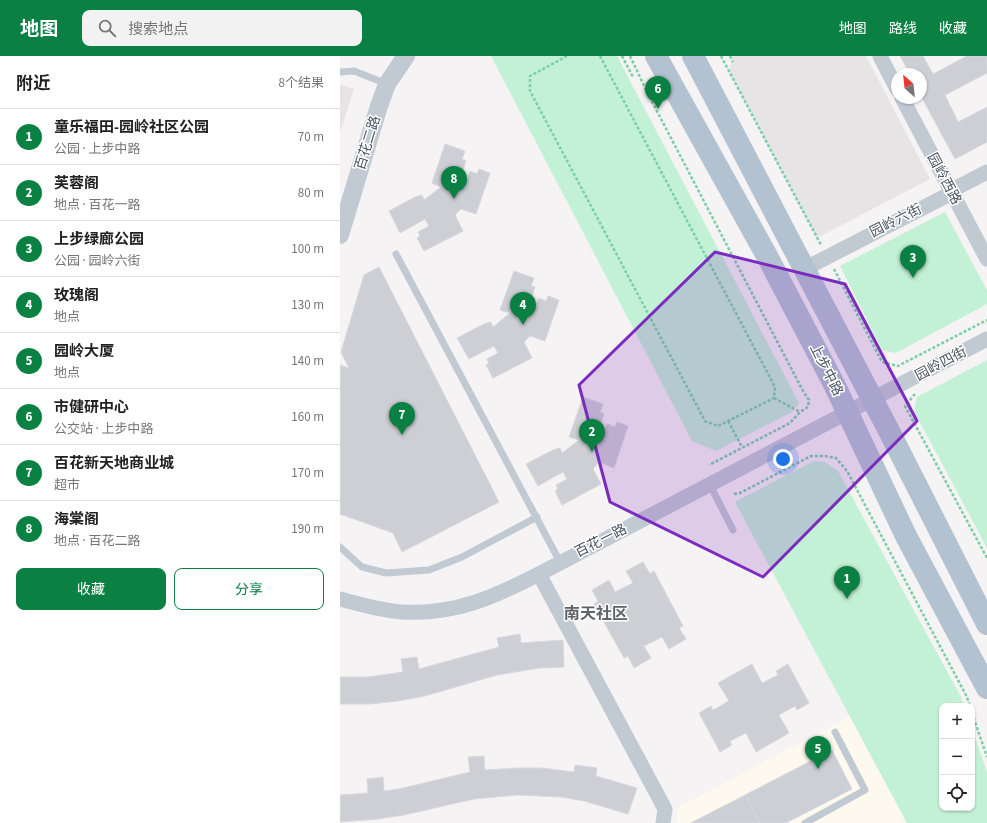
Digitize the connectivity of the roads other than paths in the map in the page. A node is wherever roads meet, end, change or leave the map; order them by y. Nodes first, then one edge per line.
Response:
1 (656, 56) edge
2 (692, 56) edge
3 (880, 56) edge
4 (404, 57) edge
5 (340, 72) edge
6 (891, 77) edge
7 (387, 84) junction
8 (905, 104) edge
9 (987, 172) edge
10 (951, 192) junction
11 (340, 235) edge
12 (396, 254) dead end
13 (987, 259) edge
14 (804, 269) junction
15 (987, 340) edge
16 (873, 400) junction
17 (847, 414) junction
18 (710, 485) junction
19 (537, 517) junction
20 (733, 530) dead end
21 (340, 547) edge
22 (560, 562) junction
23 (539, 574) junction
24 (340, 599) edge
25 (987, 624) edge
26 (987, 688) edge
27 (835, 732) dead end
28 (663, 823) edge
29 (805, 823) edge

1 - 17 main road, 上步中路
2 - 14 main road, 上步中路
3 - 6 street
4 - 7 street, 百花二路
5 - 7 lane
7 - 11 street, 百花二路
8 - 10 street, 园岭西路
9 - 10 street, 园岭六街
10 - 13 street, 园岭西路
10 - 14 street, 园岭六街
12 - 19 lane
14 - 16 main road, 上步中路
15 - 16 street, 园岭四街
16 - 17 street, 百花一路
16 - 25 main road, 上步中路
17 - 18 street, 百花一路
17 - 26 main road, 上步中路
18 - 20 lane
18 - 22 street, 百花一路
19 - 21 lane
19 - 22 lane
22 - 23 street, 百花一路
23 - 24 street, 百花一路
23 - 28 street
27 - 29 lane

